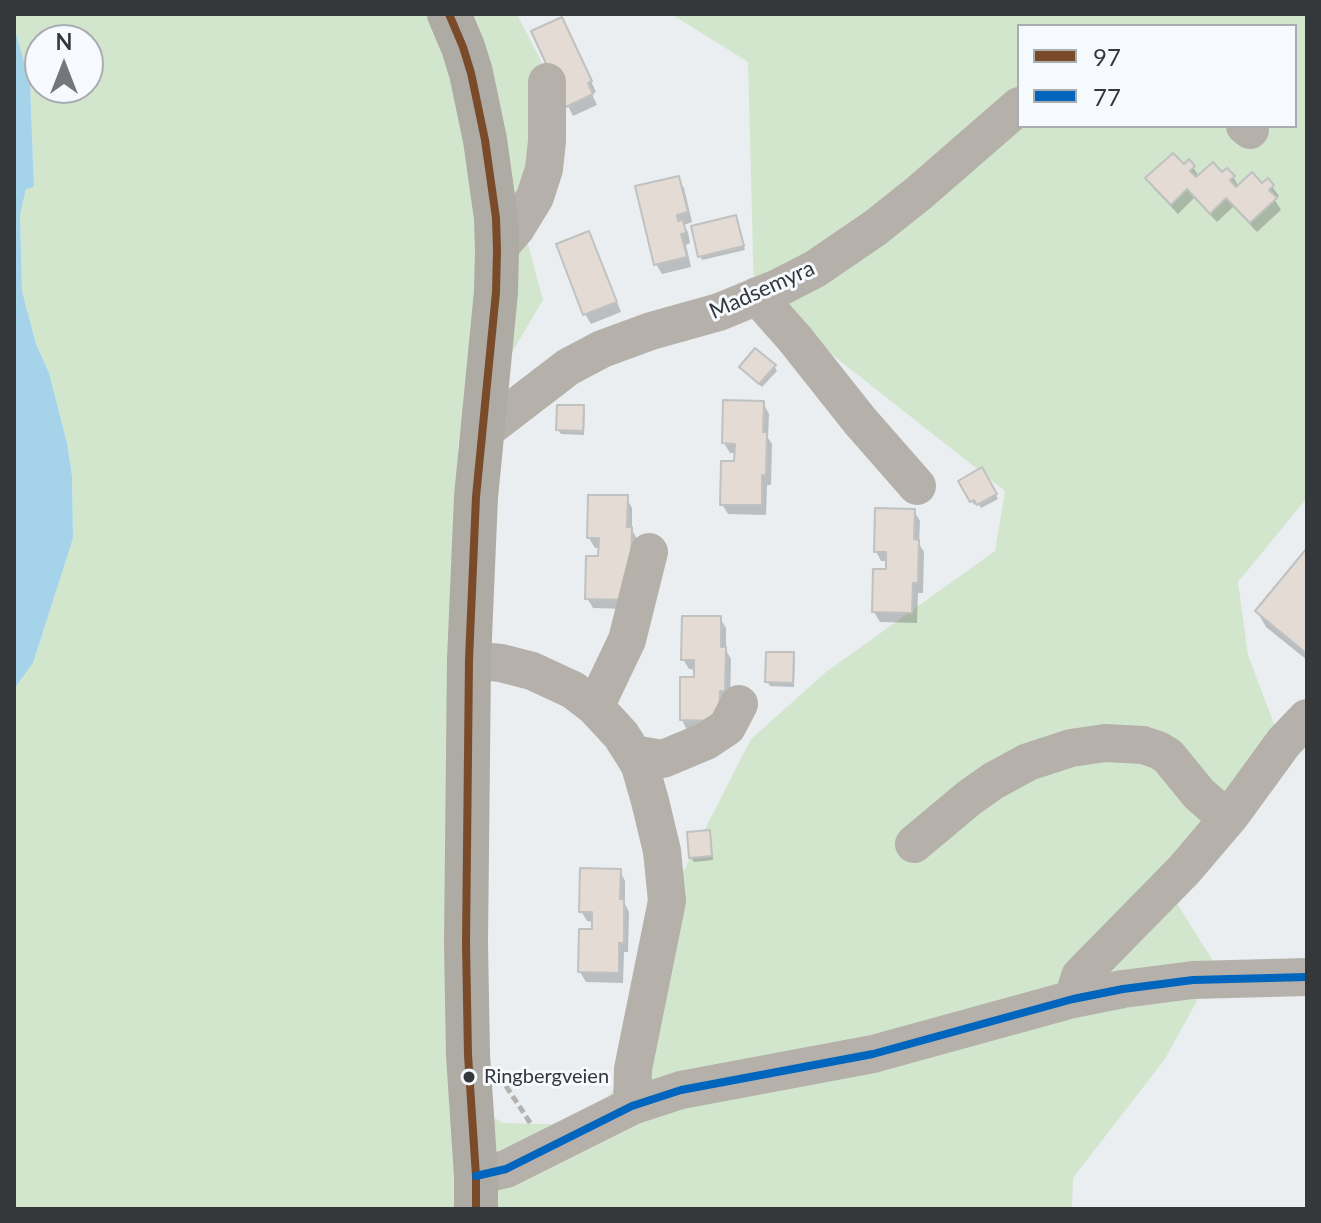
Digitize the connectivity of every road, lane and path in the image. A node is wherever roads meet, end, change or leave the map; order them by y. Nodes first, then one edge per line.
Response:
1 (461, 25) edge
2 (547, 82) dead end
3 (1017, 108) edge
4 (497, 250) junction
5 (757, 296) junction
6 (482, 433) junction
7 (917, 486) dead end
8 (649, 552) dead end
9 (469, 660) junction
10 (739, 704) dead end
11 (595, 707) junction
12 (1307, 718) edge
13 (633, 754) junction
14 (1230, 816) junction
15 (914, 844) dead end
16 (1307, 977) edge
17 (1073, 999) junction
18 (469, 1069) junction
19 (632, 1106) junction
20 (546, 1149) junction
21 (476, 1192) edge

1 - 4 main road
2 - 4 street
3 - 5 street, Madsemyra
4 - 6 main road
5 - 6 street, Madsemyra
5 - 7 street
6 - 9 main road
8 - 11 street
9 - 11 street
9 - 18 main road
10 - 13 street
11 - 13 street
12 - 14 street
13 - 19 street
14 - 15 street
14 - 17 street
16 - 17 street
17 - 19 street
18 - 20 path
18 - 21 main road
19 - 20 street
20 - 21 street

